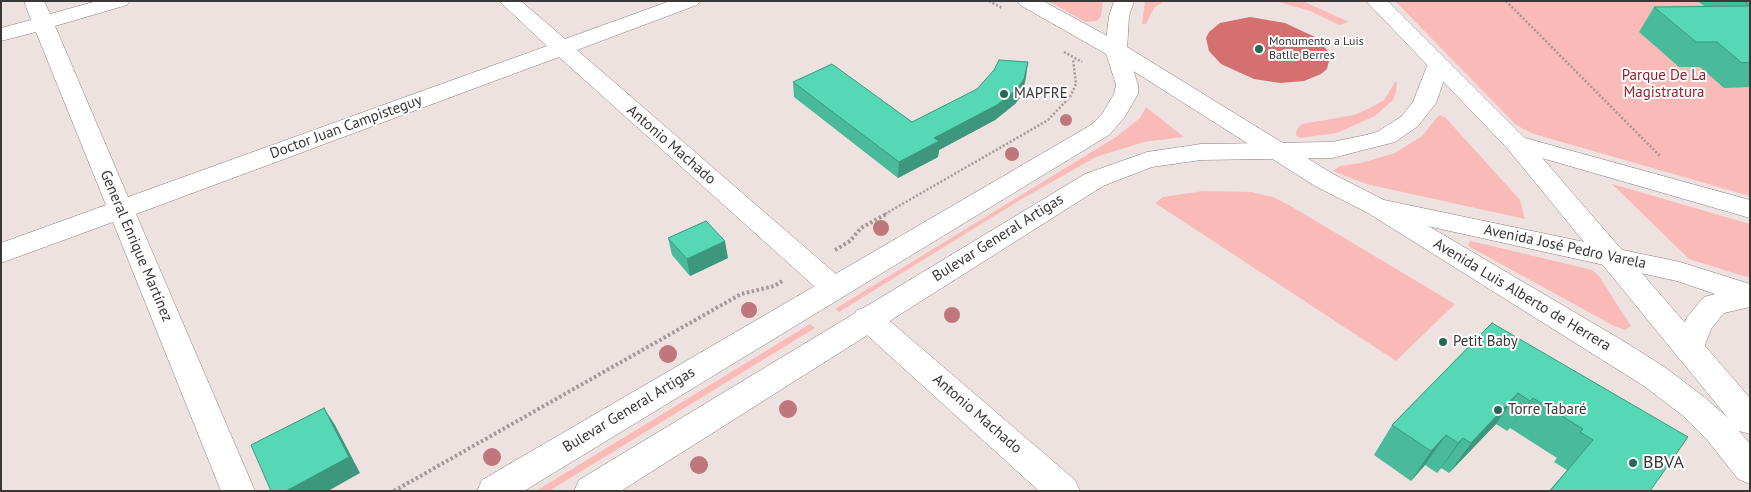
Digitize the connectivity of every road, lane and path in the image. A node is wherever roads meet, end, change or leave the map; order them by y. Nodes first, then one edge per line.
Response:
1 (120, 1) edge
2 (509, 1) edge
3 (690, 1) edge
4 (1027, 1) edge
5 (1124, 1) edge
6 (1376, 1) edge
7 (1506, 1) edge
8 (39, 12) edge
9 (1, 35) edge
10 (561, 48) junction
11 (1116, 50) junction
12 (1073, 60) dead end
13 (1438, 66) junction
14 (1516, 143) junction
15 (1272, 149) junction
16 (1662, 184) junction
17 (1377, 207) junction
18 (1750, 209) edge
19 (121, 210) junction
20 (1, 253) edge
21 (1612, 256) junction
22 (809, 265) junction
23 (834, 288) junction
24 (1750, 295) edge
25 (867, 318) junction
26 (1689, 350) junction
27 (1750, 421) edge
28 (1750, 469) edge
29 (238, 491) edge
30 (394, 491) edge
31 (494, 491) edge
32 (591, 491) edge
33 (1063, 491) edge

1 - 8 main road
2 - 10 main road, Antonio Machado
3 - 10 main road, Doctor Juan Campisteguy
4 - 11 main road
5 - 11 main road
6 - 13 main road
7 - 16 path
8 - 9 main road
8 - 19 main road, General Enrique Martínez
10 - 19 main road, Doctor Juan Campisteguy
10 - 22 main road, Antonio Machado
11 - 15 main road
11 - 23 main road, Bulevar General Artigas
12 - 22 path
13 - 14 main road
13 - 15 main road, Bulevar General Artigas
14 - 16 main road
14 - 21 main road
15 - 17 main road, Avenida Luis Alberto de Herrera
15 - 25 main road, Bulevar General Artigas
16 - 18 main road
17 - 21 main road, Avenida José Pedro Varela
17 - 28 main road, Avenida Luis Alberto de Herrera
19 - 20 main road, Doctor Juan Campisteguy
19 - 29 main road, General Enrique Martínez
21 - 24 main road, Avenida José Pedro Varela
21 - 26 main road
22 - 23 main road, Antonio Machado
22 - 30 path
23 - 31 main road, Bulevar General Artigas
24 - 26 main road
25 - 32 main road, Bulevar General Artigas
25 - 33 main road, Antonio Machado
26 - 27 main road

